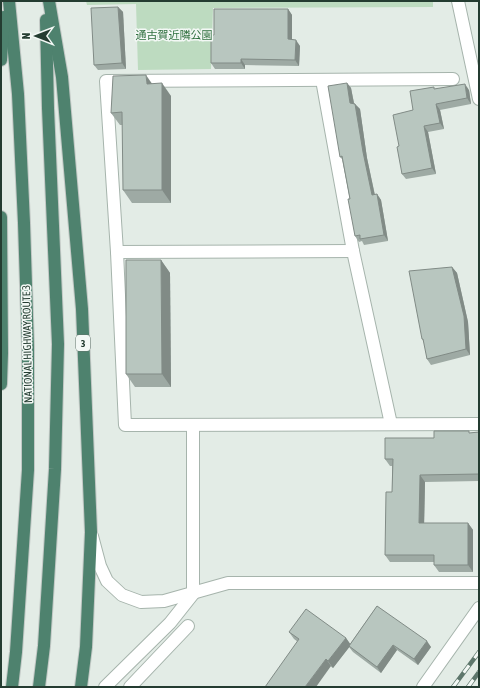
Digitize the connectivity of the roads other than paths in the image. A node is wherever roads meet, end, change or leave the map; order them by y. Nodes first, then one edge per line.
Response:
1 (7, 1) edge
2 (46, 1) edge
3 (49, 1) edge
4 (458, 1) edge
5 (1, 60) edge
6 (453, 79) dead end
7 (322, 80) junction
8 (479, 99) edge
9 (1, 217) edge
10 (353, 251) junction
11 (117, 252) junction
12 (1, 384) edge
13 (391, 424) junction
14 (479, 424) edge
15 (192, 425) junction
16 (91, 532) junction
17 (479, 583) edge
18 (192, 594) junction
19 (479, 608) edge
20 (188, 626) dead end
21 (12, 687) edge
22 (39, 687) edge
23 (81, 687) edge
24 (105, 687) edge
25 (130, 687) edge
26 (423, 687) edge

1 - 5 highway
1 - 21 highway, NATIONAL HIGHWAY ROUTE 3
2 - 22 highway
3 - 16 highway, 3
4 - 8 street
6 - 7 street
7 - 10 street
7 - 11 street
9 - 12 highway
10 - 11 street
10 - 13 street
11 - 15 street
13 - 14 street
13 - 15 street
15 - 18 street
16 - 18 street
16 - 23 highway, 3
17 - 18 street
18 - 24 street
19 - 26 street
20 - 25 street

